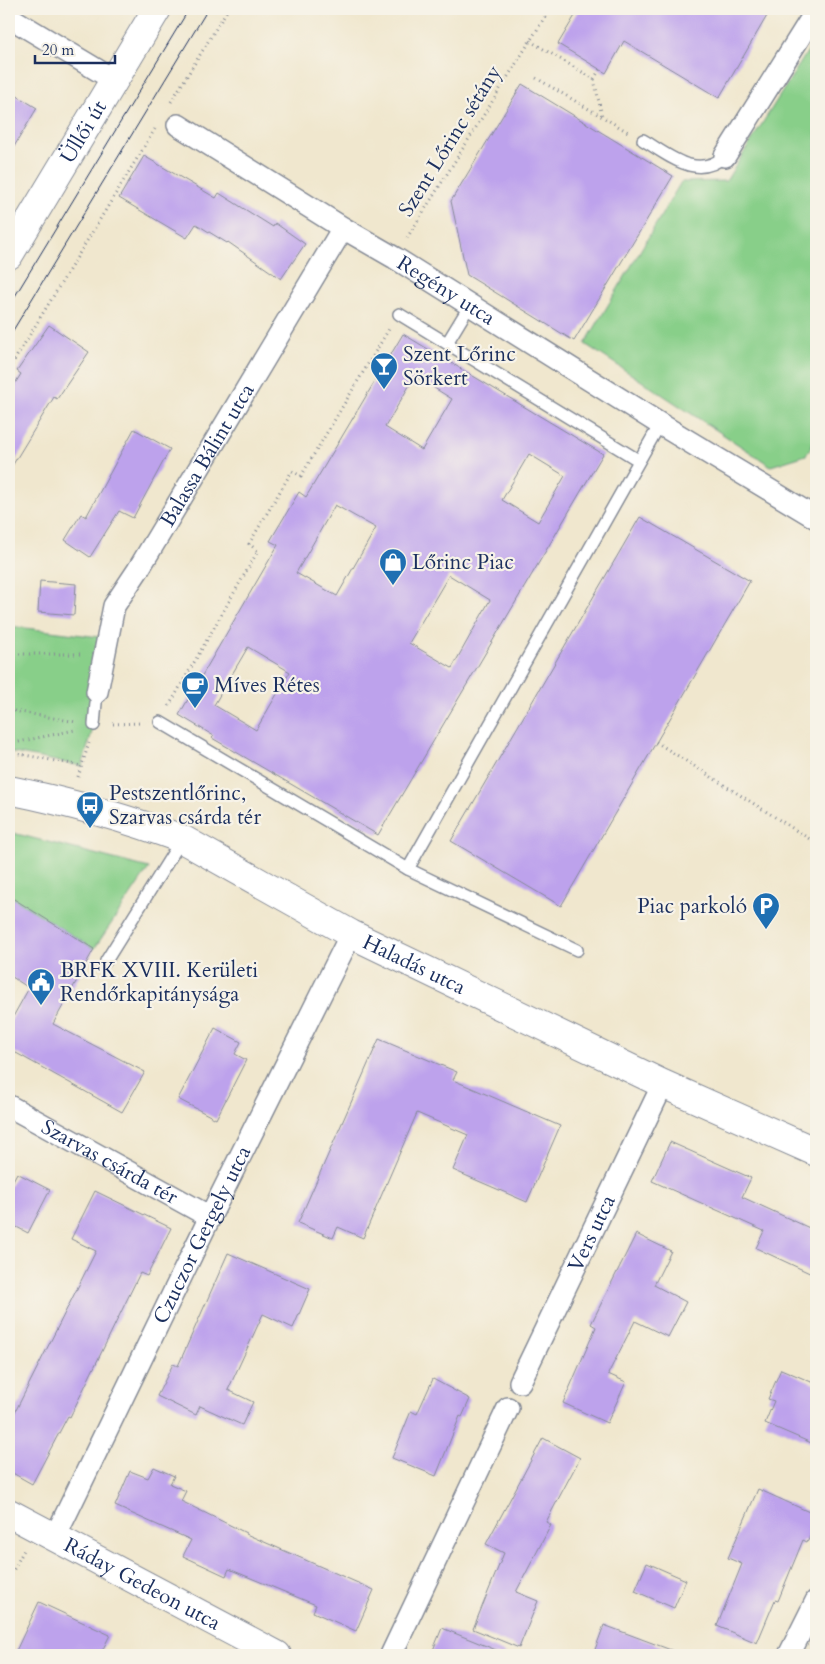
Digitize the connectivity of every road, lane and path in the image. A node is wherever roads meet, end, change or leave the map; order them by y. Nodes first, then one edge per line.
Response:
1 (157, 9) edge
2 (228, 9) edge
3 (550, 9) edge
4 (816, 11) edge
5 (9, 18) edge
6 (530, 41) junction
7 (600, 69) dead end
8 (536, 78) dead end
9 (594, 79) junction
10 (114, 80) junction
11 (168, 106) dead end
12 (602, 116) junction
13 (168, 124) joint
14 (643, 140) joint
15 (725, 156) joint
16 (343, 228) junction
17 (9, 255) edge
18 (395, 258) junction
19 (470, 305) junction
20 (399, 314) joint
21 (447, 343) junction
22 (9, 369) edge
23 (660, 424) junction
24 (638, 460) junction
25 (814, 512) edge
26 (9, 654) edge
27 (104, 654) junction
28 (97, 692) joint
29 (9, 710) edge
30 (160, 722) junction
31 (94, 726) junction
32 (656, 742) dead end
33 (9, 744) edge
34 (9, 752) edge
35 (82, 766) junction
36 (9, 790) edge
37 (68, 803) junction
38 (182, 839) junction
39 (816, 843) edge
40 (408, 869) junction
41 (350, 934) junction
42 (577, 950) dead end
43 (106, 961) dead end
44 (663, 1084) junction
45 (9, 1106) edge
46 (816, 1152) edge
47 (210, 1217) junction
48 (520, 1382) dead end
49 (508, 1408) dead end
50 (9, 1513) edge
51 (55, 1537) junction
52 (816, 1601) edge
53 (277, 1655) edge
54 (391, 1655) edge
55 (790, 1655) edge

1 - 10 main road, Üllői út
2 - 11 path
3 - 6 path, Szent Lőrinc sétány
4 - 15 street
5 - 10 street
6 - 9 path
6 - 18 path, Szent Lőrinc sétány
7 - 9 path
8 - 12 path
9 - 12 path
10 - 17 main road, Üllői út
12 - 14 path
13 - 16 street, Regény utca
13 - 22 path
14 - 15 lane
16 - 18 street, Regény utca
16 - 27 street, Balassa Bálint utca
18 - 19 street, Regény utca
19 - 21 lane
19 - 23 street, Regény utca
20 - 21 lane
20 - 30 path
21 - 24 lane
23 - 24 lane
23 - 25 street, Regény utca
24 - 40 lane
26 - 27 path
27 - 28 street, Balassa Bálint utca
28 - 31 lane
29 - 31 path
30 - 31 path
30 - 40 lane
31 - 33 path
31 - 35 path
32 - 39 path
34 - 35 path
35 - 37 path
36 - 37 main road, Haladás utca
37 - 38 main road, Haladás utca
38 - 41 main road, Haladás utca
38 - 43 lane
40 - 42 lane
41 - 44 main road, Haladás utca
41 - 47 street, Czuczor Gergely utca
44 - 46 main road, Haladás utca
44 - 48 street, Vers utca
45 - 47 street, Szarvas csárda tér
47 - 51 street, Czuczor Gergely utca
49 - 54 street
50 - 51 main road, Ráday Gedeon utca
51 - 53 main road, Ráday Gedeon utca
52 - 55 street

